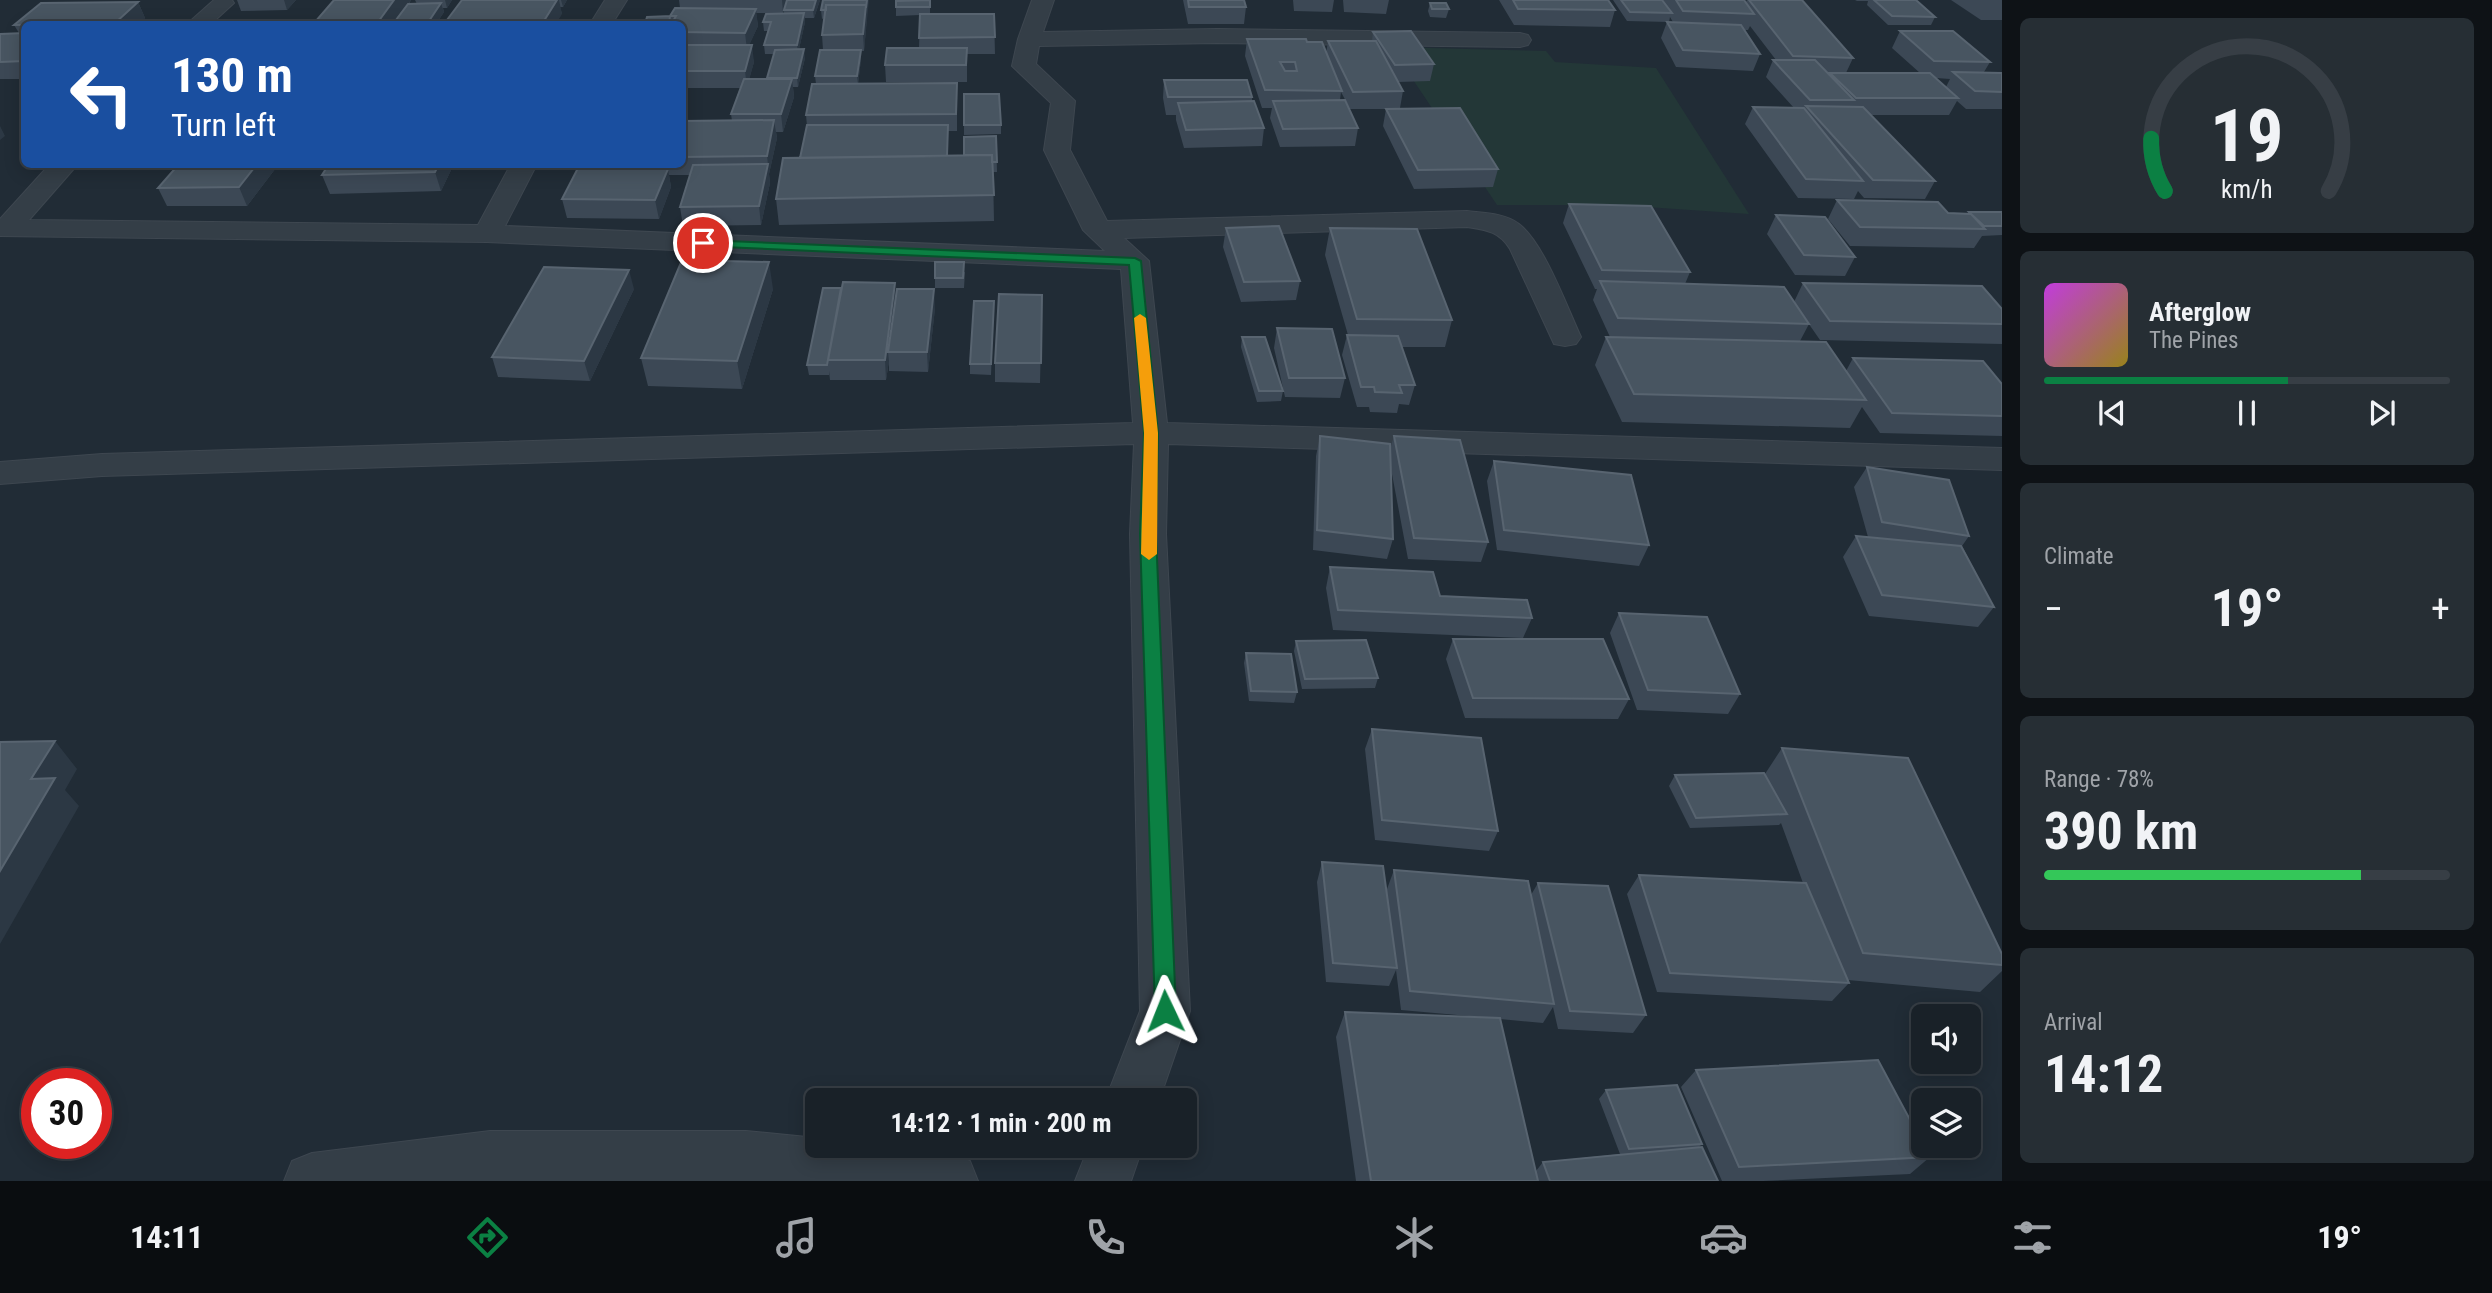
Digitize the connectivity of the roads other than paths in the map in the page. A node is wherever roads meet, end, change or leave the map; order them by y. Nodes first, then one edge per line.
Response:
1 (616, 0) edge
2 (1043, 0) edge
3 (223, 3) dead end
4 (202, 21) edge
5 (603, 21) edge
6 (1029, 39) junction
7 (1520, 40) dead end
8 (61, 168) edge
9 (522, 168) edge
10 (3, 228) edge
11 (1097, 230) junction
12 (488, 234) junction
13 (1135, 261) junction
14 (1565, 337) dead end
15 (1151, 433) junction
16 (2002, 459) edge
17 (0, 472) edge
18 (1137, 1088) edge
19 (1112, 1158) edge
20 (313, 1181) edge
21 (950, 1181) edge
22 (1103, 1181) edge

1 - 5 street
2 - 6 street
3 - 4 street
6 - 7 street
6 - 11 street
8 - 10 street
9 - 12 street
10 - 12 street
11 - 13 street
11 - 14 street
12 - 13 street
13 - 15 street
15 - 16 street
15 - 17 street
15 - 18 street
19 - 22 street
20 - 21 street

